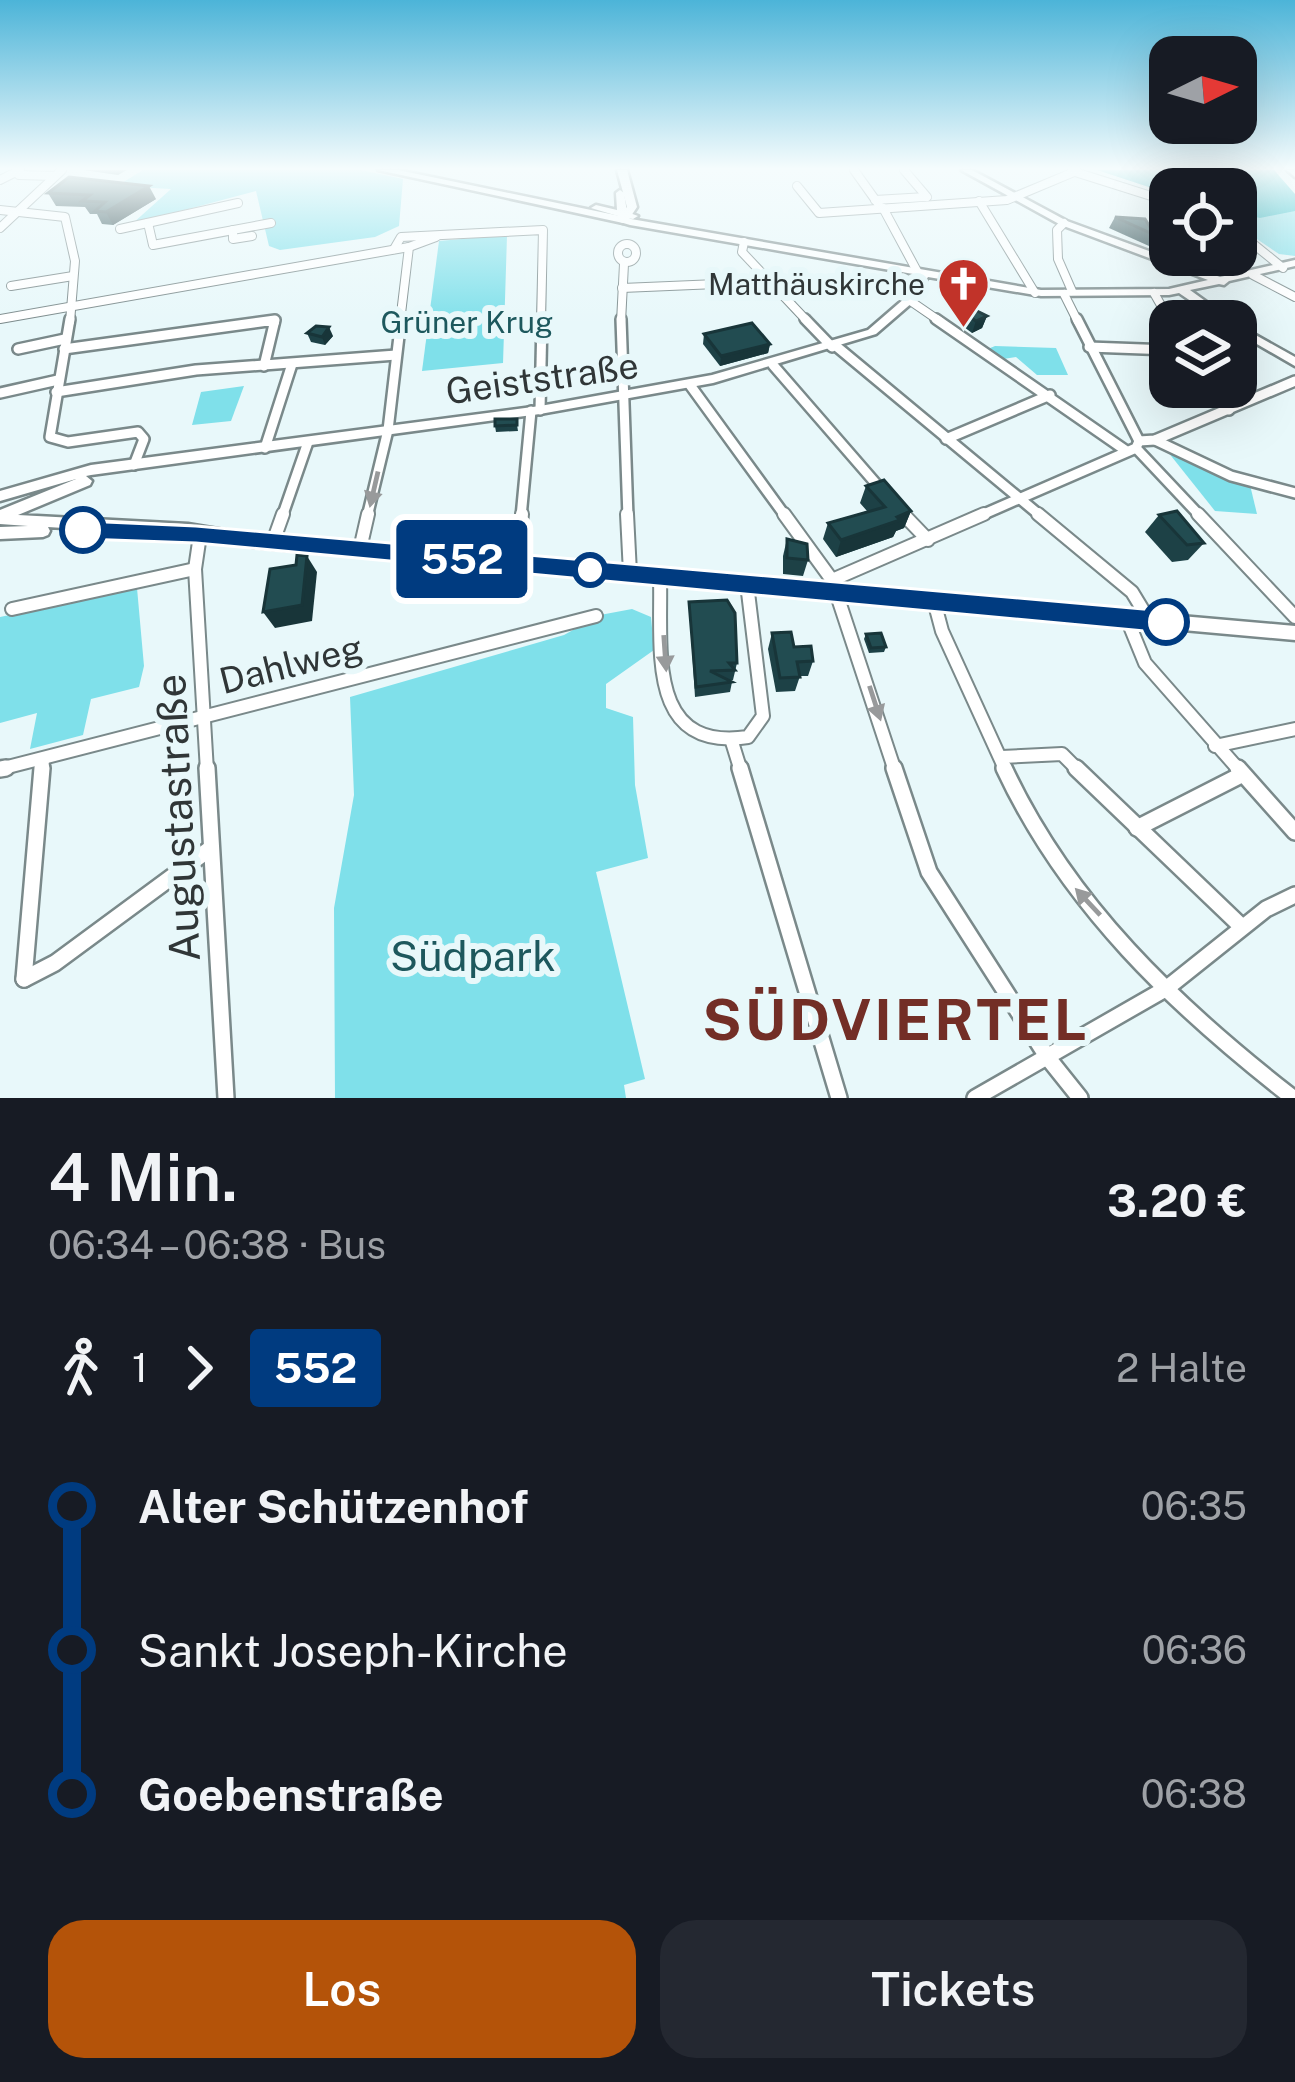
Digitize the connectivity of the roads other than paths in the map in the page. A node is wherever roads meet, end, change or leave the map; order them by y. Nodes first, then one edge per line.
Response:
1 (69, 221) edge
2 (156, 221) edge
3 (650, 221) edge
4 (653, 221) edge
5 (889, 221) edge
6 (992, 221) edge
7 (1058, 221) edge
8 (148, 223) junction
9 (271, 223) dead end
10 (1064, 224) junction
11 (120, 229) dead end
12 (233, 230) junction
13 (252, 236) dead end
14 (436, 237) junction
15 (744, 242) junction
16 (1257, 245) edge
17 (409, 247) junction
18 (394, 249) junction
19 (624, 264) dead end
20 (1292, 265) edge
21 (922, 274) junction
22 (1257, 274) edge
23 (73, 276) junction
24 (1249, 276) edge
25 (1255, 276) edge
26 (765, 282) junction
27 (1224, 282) junction
28 (10, 286) dead end
29 (622, 288) junction
30 (1181, 289) junction
31 (1034, 290) junction
32 (1068, 292) junction
33 (1154, 292) junction
34 (1295, 298) edge
35 (909, 300) junction
36 (1158, 300) edge
37 (1197, 300) edge
38 (69, 309) junction
39 (0, 319) edge
40 (1257, 339) edge
41 (64, 344) junction
42 (834, 346) junction
43 (1090, 347) junction
44 (18, 349) dead end
45 (1149, 349) edge
46 (396, 355) junction
47 (1295, 362) edge
48 (292, 364) junction
49 (773, 364) junction
50 (264, 367) junction
51 (1295, 381) edge
52 (690, 385) junction
53 (57, 386) junction
54 (0, 393) edge
55 (1050, 395) junction
56 (625, 398) junction
57 (1229, 410) joint
58 (536, 411) junction
59 (388, 430) junction
60 (946, 439) junction
61 (1155, 440) junction
62 (308, 442) junction
63 (1134, 446) junction
64 (265, 448) junction
65 (131, 466) junction
66 (55, 485) junction
67 (1295, 493) edge
68 (0, 496) edge
69 (1016, 496) junction
70 (0, 524) edge
71 (51, 524) junction
72 (198, 535) junction
73 (928, 540) junction
74 (273, 542) junction
75 (359, 549) junction
76 (517, 564) junction
77 (195, 569) junction
78 (631, 573) junction
79 (660, 576) junction
80 (747, 584) junction
81 (835, 586) junction
82 (934, 602) junction
83 (12, 609) dead end
84 (596, 616) dead end
85 (1295, 617) edge
86 (1127, 619) junction
87 (1149, 620) junction
88 (1295, 633) edge
89 (204, 716) junction
90 (1295, 729) edge
91 (732, 742) junction
92 (1215, 746) junction
93 (1002, 757) junction
94 (44, 760) junction
95 (0, 769) edge
96 (1241, 775) junction
97 (1137, 828) junction
98 (1295, 832) edge
99 (212, 848) junction
100 (1295, 895) edge
101 (1242, 927) junction
102 (1168, 988) junction
103 (1048, 1058) junction
104 (982, 1096) edge
105 (226, 1098) edge
106 (839, 1098) edge
107 (1080, 1098) edge
108 (1293, 1098) edge

1 - 23 street
2 - 8 street
3 - 15 main road
4 - 21 main road
5 - 21 street
6 - 31 street
7 - 10 main road
8 - 11 street
8 - 12 street
9 - 12 street
10 - 27 main road
10 - 32 street
12 - 13 street
14 - 17 street
14 - 18 street
14 - 58 street
15 - 21 main road
15 - 26 street
16 - 20 street
17 - 18 street
17 - 46 street
18 - 38 street
19 - 29 street
20 - 22 main road
21 - 31 main road
21 - 35 main road, Geiststraße
23 - 28 street
23 - 38 street
24 - 27 main road
25 - 34 street
26 - 29 street
26 - 42 street
27 - 30 main road
29 - 56 street
30 - 32 main road
30 - 33 main road
30 - 37 main road
31 - 32 main road
32 - 33 main road
32 - 43 street
33 - 36 street
35 - 42 main road, Geiststraße
35 - 55 street
38 - 39 street
38 - 41 street
40 - 47 main road
41 - 44 street
41 - 50 street
41 - 53 street
42 - 49 main road, Geiststraße
42 - 60 street
43 - 45 street
43 - 63 street
46 - 48 street
46 - 59 street
48 - 50 street
48 - 64 street
49 - 52 main road, Geiststraße
49 - 73 street
50 - 53 street
51 - 57 street
52 - 56 main road, Geiststraße
52 - 81 street
53 - 54 street
53 - 65 street
55 - 60 street
55 - 63 street
56 - 58 main road, Geiststraße
56 - 78 street
57 - 61 street
58 - 59 main road, Geiststraße
58 - 76 street
59 - 62 main road, Geiststraße
59 -> 75 street
60 - 69 street
61 - 63 street
61 - 67 street
62 - 64 main road, Geiststraße
62 - 74 street
63 - 69 street
63 - 85 street
64 - 65 main road, Geiststraße
65 - 66 main road, Geiststraße
66 - 68 main road, Geiststraße
66 - 70 main road, Geiststraße
66 - 71 main road
69 - 73 street
69 - 87 street
70 - 71 main road
70 - 72 main road
71 - 72 main road
72 - 74 main road
72 - 77 street, Augustastraße
73 - 81 street
74 - 75 main road
75 - 76 main road
76 - 78 main road
77 - 83 street
77 - 89 street, Augustastraße
78 - 79 main road
79 - 80 main road
79 -> 91 street
80 - 81 main road
80 - 91 street
81 - 82 main road
81 -> 103 street
82 - 86 main road
82 - 93 street
84 - 89 street, Dahlweg
86 - 87 main road
86 - 92 street
87 - 88 main road
89 - 94 street, Dahlweg
89 - 99 street, Augustastraße
90 - 92 street
91 - 106 street
92 - 96 street
93 - 97 street
102 -> 93 street
94 - 95 street, Dahlweg
94 - 99 street
96 - 97 street
96 - 98 street
97 - 101 street
99 - 105 street, Augustastraße
100 - 101 street
101 - 102 street
102 - 103 street
102 - 108 street
103 - 104 street
103 - 107 street

